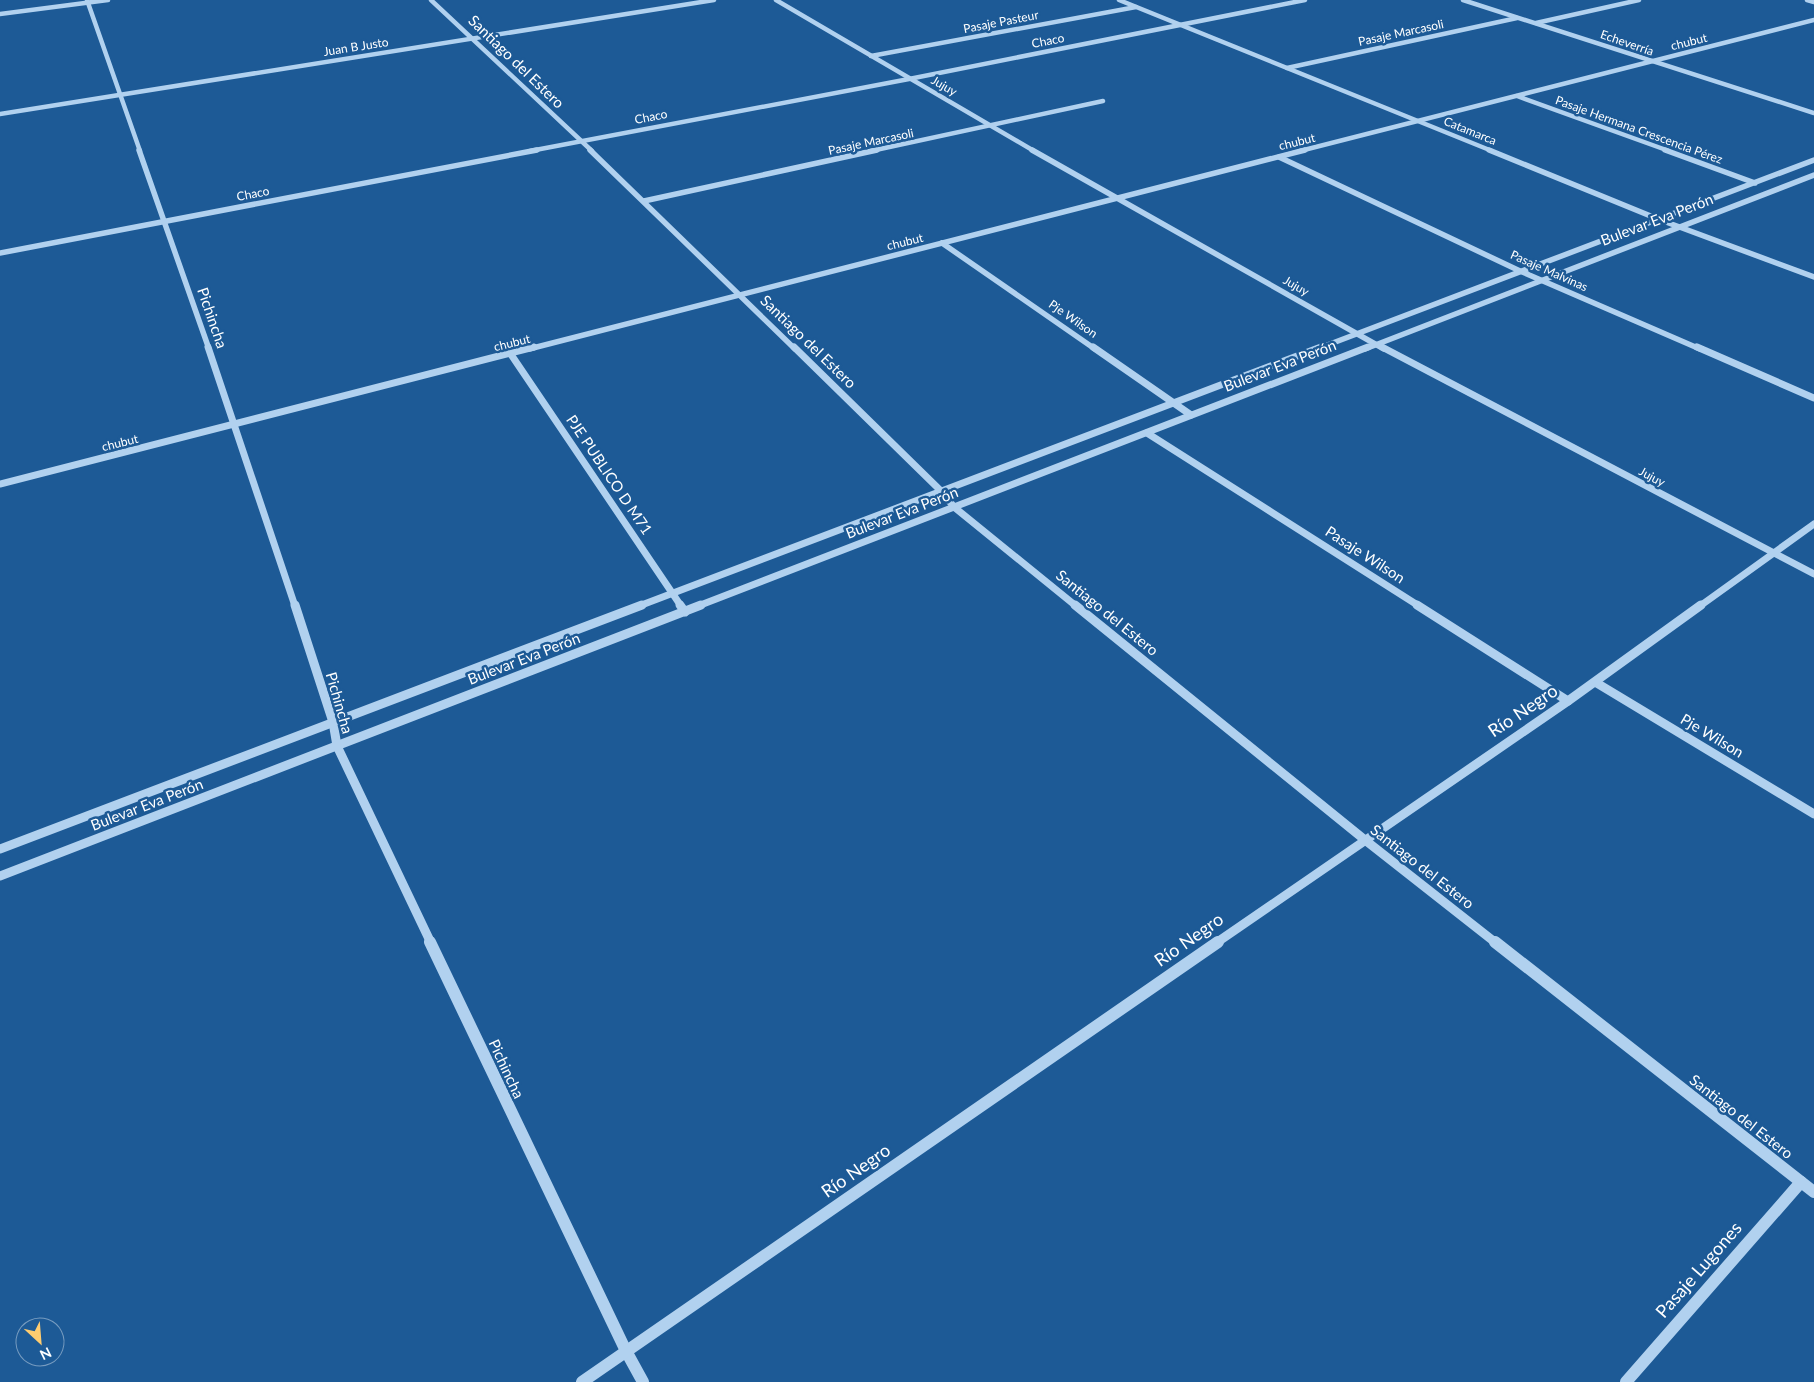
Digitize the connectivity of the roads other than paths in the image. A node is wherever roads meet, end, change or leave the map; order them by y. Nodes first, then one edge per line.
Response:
1 (108, 0) edge
2 (431, 0) edge
3 (714, 0) edge
4 (776, 0) edge
5 (1119, 0) edge
6 (1305, 0) edge
7 (1463, 0) edge
8 (1639, 0) edge
9 (1807, 0) edge
10 (87, 1) edge
11 (1814, 2) edge
12 (1136, 7) junction
13 (0, 14) edge
14 (1518, 18) junction
15 (1814, 20) edge
16 (1536, 23) junction
17 (1179, 25) junction
18 (471, 39) junction
19 (871, 56) junction
20 (1651, 62) junction
21 (1287, 68) junction
22 (909, 79) junction
23 (120, 95) junction
24 (1517, 96) junction
25 (1103, 100) dead end
26 (0, 114) edge
27 (1814, 114) edge
28 (1418, 121) junction
29 (991, 126) junction
30 (578, 141) junction
31 (1278, 157) junction
32 (1814, 160) edge
33 (1814, 175) edge
34 (1755, 182) junction
35 (1119, 198) junction
36 (644, 201) junction
37 (1658, 219) junction
38 (164, 221) junction
39 (1679, 226) junction
40 (942, 243) junction
41 (0, 253) edge
42 (1520, 272) junction
43 (1814, 277) edge
44 (1540, 280) junction
45 (740, 295) junction
46 (1356, 334) junction
47 (1375, 344) junction
48 (510, 353) junction
49 (1814, 398) edge
50 (1173, 403) junction
51 (1191, 416) junction
52 (235, 424) junction
53 (1147, 432) junction
54 (0, 484) edge
55 (941, 491) junction
56 (954, 507) junction
57 (1814, 524) edge
58 (1773, 554) junction
59 (1814, 574) edge
60 (672, 593) junction
61 (685, 612) junction
62 (1595, 682) junction
63 (1568, 701) junction
64 (332, 722) junction
65 (337, 746) junction
66 (1814, 814) edge
67 (1365, 840) junction
68 (0, 848) edge
69 (0, 876) edge
70 (1801, 1182) junction
71 (1814, 1192) edge
72 (626, 1351) junction
73 (582, 1382) edge
74 (643, 1382) edge
75 (1626, 1382) edge

1 - 10 street
2 - 18 street, Santiago del Estero
3 - 18 street, Juan B Justo
4 - 19 street, Jujuy
5 - 12 street, Catamarca
6 - 17 street, Chaco
7 - 14 street, Echeverría
8 - 16 street
9 - 11 street
10 - 13 street
10 - 23 street, Pichincha
12 - 17 street, Catamarca
12 - 19 street, Pasaje Pasteur
14 - 16 street, Echeverría
14 - 21 street, Pasaje Marcasoli
15 - 20 street, chubut
16 - 20 street, Echeverría
17 - 21 street, Catamarca
17 - 22 street, Chaco
18 - 23 street, Juan B Justo
18 - 30 street, Santiago del Estero
19 - 22 street, Jujuy
20 - 24 street, chubut
20 - 27 street, Echeverría
21 - 28 street, Catamarca
22 - 29 street, Jujuy
22 - 30 street, Chaco
23 - 26 street, Juan B Justo
23 - 38 street, Pichincha
24 - 28 street, chubut
24 - 34 street, Pasaje Hermana Crescencia Pérez
25 - 29 street, Pasaje Marcasoli
28 - 31 street, chubut
28 - 37 street, Catamarca
29 - 35 street, Jujuy
29 - 36 street, Pasaje Marcasoli
30 - 36 street, Santiago del Estero
30 - 38 street, Chaco
31 - 35 street, chubut
31 - 42 street, Pasaje Malvinas
32 - 34 street, Bulevar Eva Perón
33 - 39 street, Bulevar Eva Perón
34 - 37 street, Bulevar Eva Perón
35 - 40 street, chubut
35 - 46 street, Jujuy
36 - 45 street, Santiago del Estero
37 - 39 street, Catamarca
37 - 42 street, Bulevar Eva Perón
38 - 41 street, Chaco
38 - 52 street, Pichincha
39 - 43 street, Catamarca
39 - 44 street, Bulevar Eva Perón
40 - 45 street, chubut
40 - 50 street, Pje Wilson
42 - 44 street, Pasaje Malvinas
42 - 46 street, Bulevar Eva Perón
44 - 47 street, Bulevar Eva Perón
44 - 49 street, Pasaje Malvinas
45 - 48 street, chubut
45 - 55 street, Santiago del Estero
46 - 47 street, Jujuy
46 - 50 street, Bulevar Eva Perón
47 - 51 street, Bulevar Eva Perón
47 - 58 street, Jujuy
48 - 52 street, chubut
48 - 60 street, PJE PUBLICO D M71
50 - 51 street, Pje Wilson
50 - 55 street, Bulevar Eva Perón
51 - 53 street, Bulevar Eva Perón
52 - 54 street, chubut
52 - 64 street, Pichincha
53 - 56 street, Bulevar Eva Perón
53 - 63 street, Pasaje Wilson
55 - 56 street, Santiago del Estero
55 - 60 street, Bulevar Eva Perón
56 - 61 street, Bulevar Eva Perón
56 - 67 street, Santiago del Estero
57 - 58 street, Río Negro
58 - 59 street, Jujuy
58 - 62 street, Río Negro
60 - 61 street, PJE PUBLICO D M71
60 - 64 street, Bulevar Eva Perón
61 - 65 street, Bulevar Eva Perón
62 - 63 street, Río Negro
62 - 66 street, Pje Wilson
63 - 67 street, Río Negro
64 - 65 street, Pichincha
64 - 68 street, Bulevar Eva Perón
65 - 69 street, Bulevar Eva Perón
65 - 72 street, Pichincha
67 - 70 street, Santiago del Estero
67 - 72 street, Río Negro
70 - 71 street, Santiago del Estero
70 - 75 street, Pasaje Lugones
72 - 73 street, Río Negro
72 - 74 street, Pichincha

